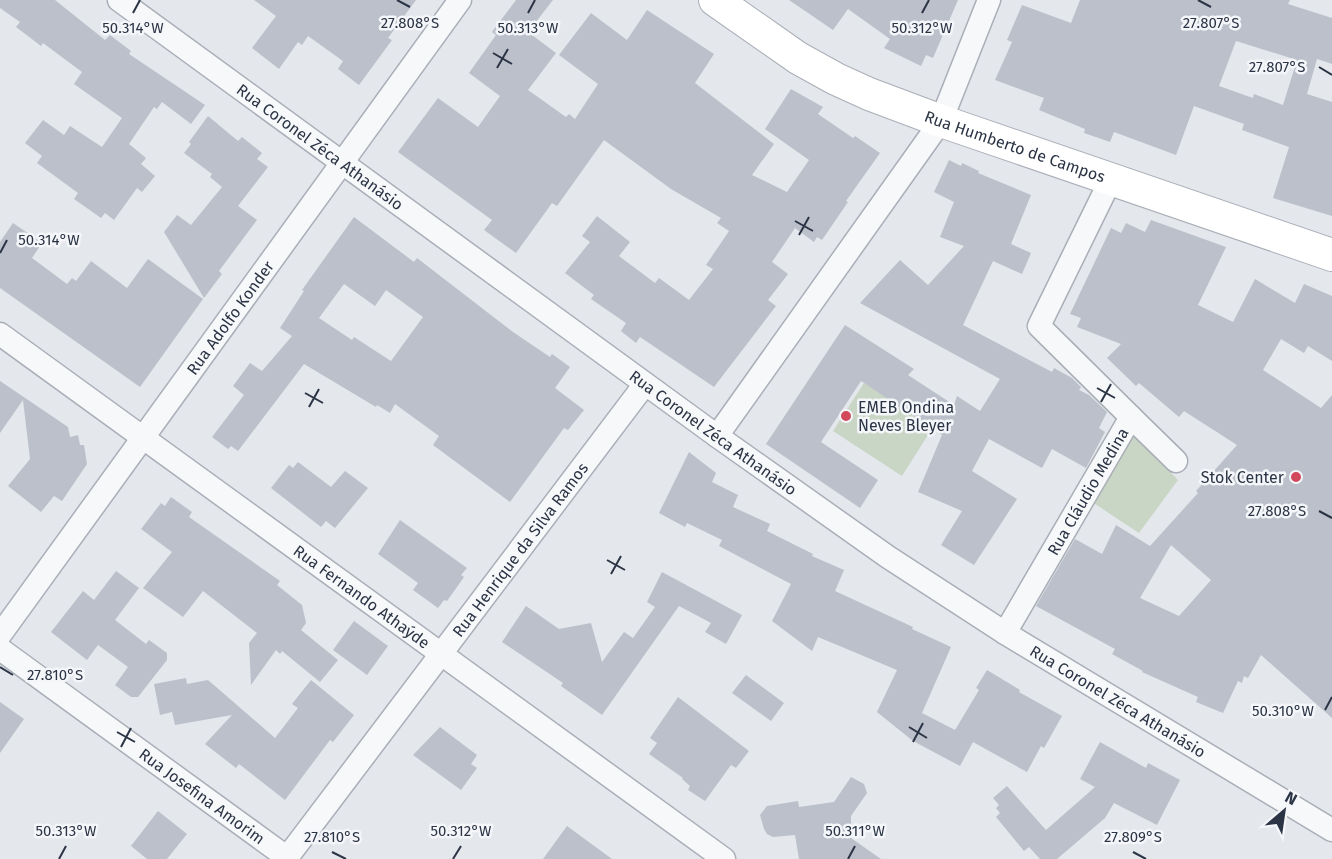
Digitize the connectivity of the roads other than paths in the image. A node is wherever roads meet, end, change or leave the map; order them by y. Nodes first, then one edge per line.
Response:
1 (119, 0) edge
2 (460, 0) edge
3 (715, 0) edge
4 (989, 0) edge
5 (941, 121) junction
6 (342, 163) junction
7 (1111, 179) junction
8 (1332, 255) edge
9 (0, 334) edge
10 (645, 384) junction
11 (1131, 417) junction
12 (717, 436) junction
13 (143, 437) junction
14 (1176, 461) dead end
15 (1005, 633) junction
16 (0, 635) edge
17 (0, 649) edge
18 (441, 654) junction
19 (1332, 830) edge
20 (287, 859) edge
21 (724, 859) edge

1 - 6 street, Rua Coronel Zéca Athanásio
2 - 6 street, Rua Adolfo Konder
3 - 5 main road, Rua Humberto de Campos
4 - 5 street
5 - 7 main road, Rua Humberto de Campos
5 - 12 street
6 - 10 street, Rua Coronel Zéca Athanásio
6 - 13 street, Rua Adolfo Konder
7 - 8 main road, Rua Humberto de Campos
7 - 11 street, Rua Cláudio Medina
9 - 13 street, Rua Fernando Athaýde
10 - 12 street, Rua Coronel Zéca Athanásio
10 - 18 street, Rua Henrique da Silva Ramos
11 - 14 street
11 - 15 street, Rua Cláudio Medina
12 - 15 street, Rua Coronel Zéca Athanásio
13 - 16 street, Rua Adolfo Konder
13 - 18 street, Rua Fernando Athaýde
15 - 19 street, Rua Coronel Zéca Athanásio
17 - 20 street, Rua Josefina Amorim
18 - 20 street, Rua Henrique da Silva Ramos
18 - 21 street, Rua Fernando Athaýde

